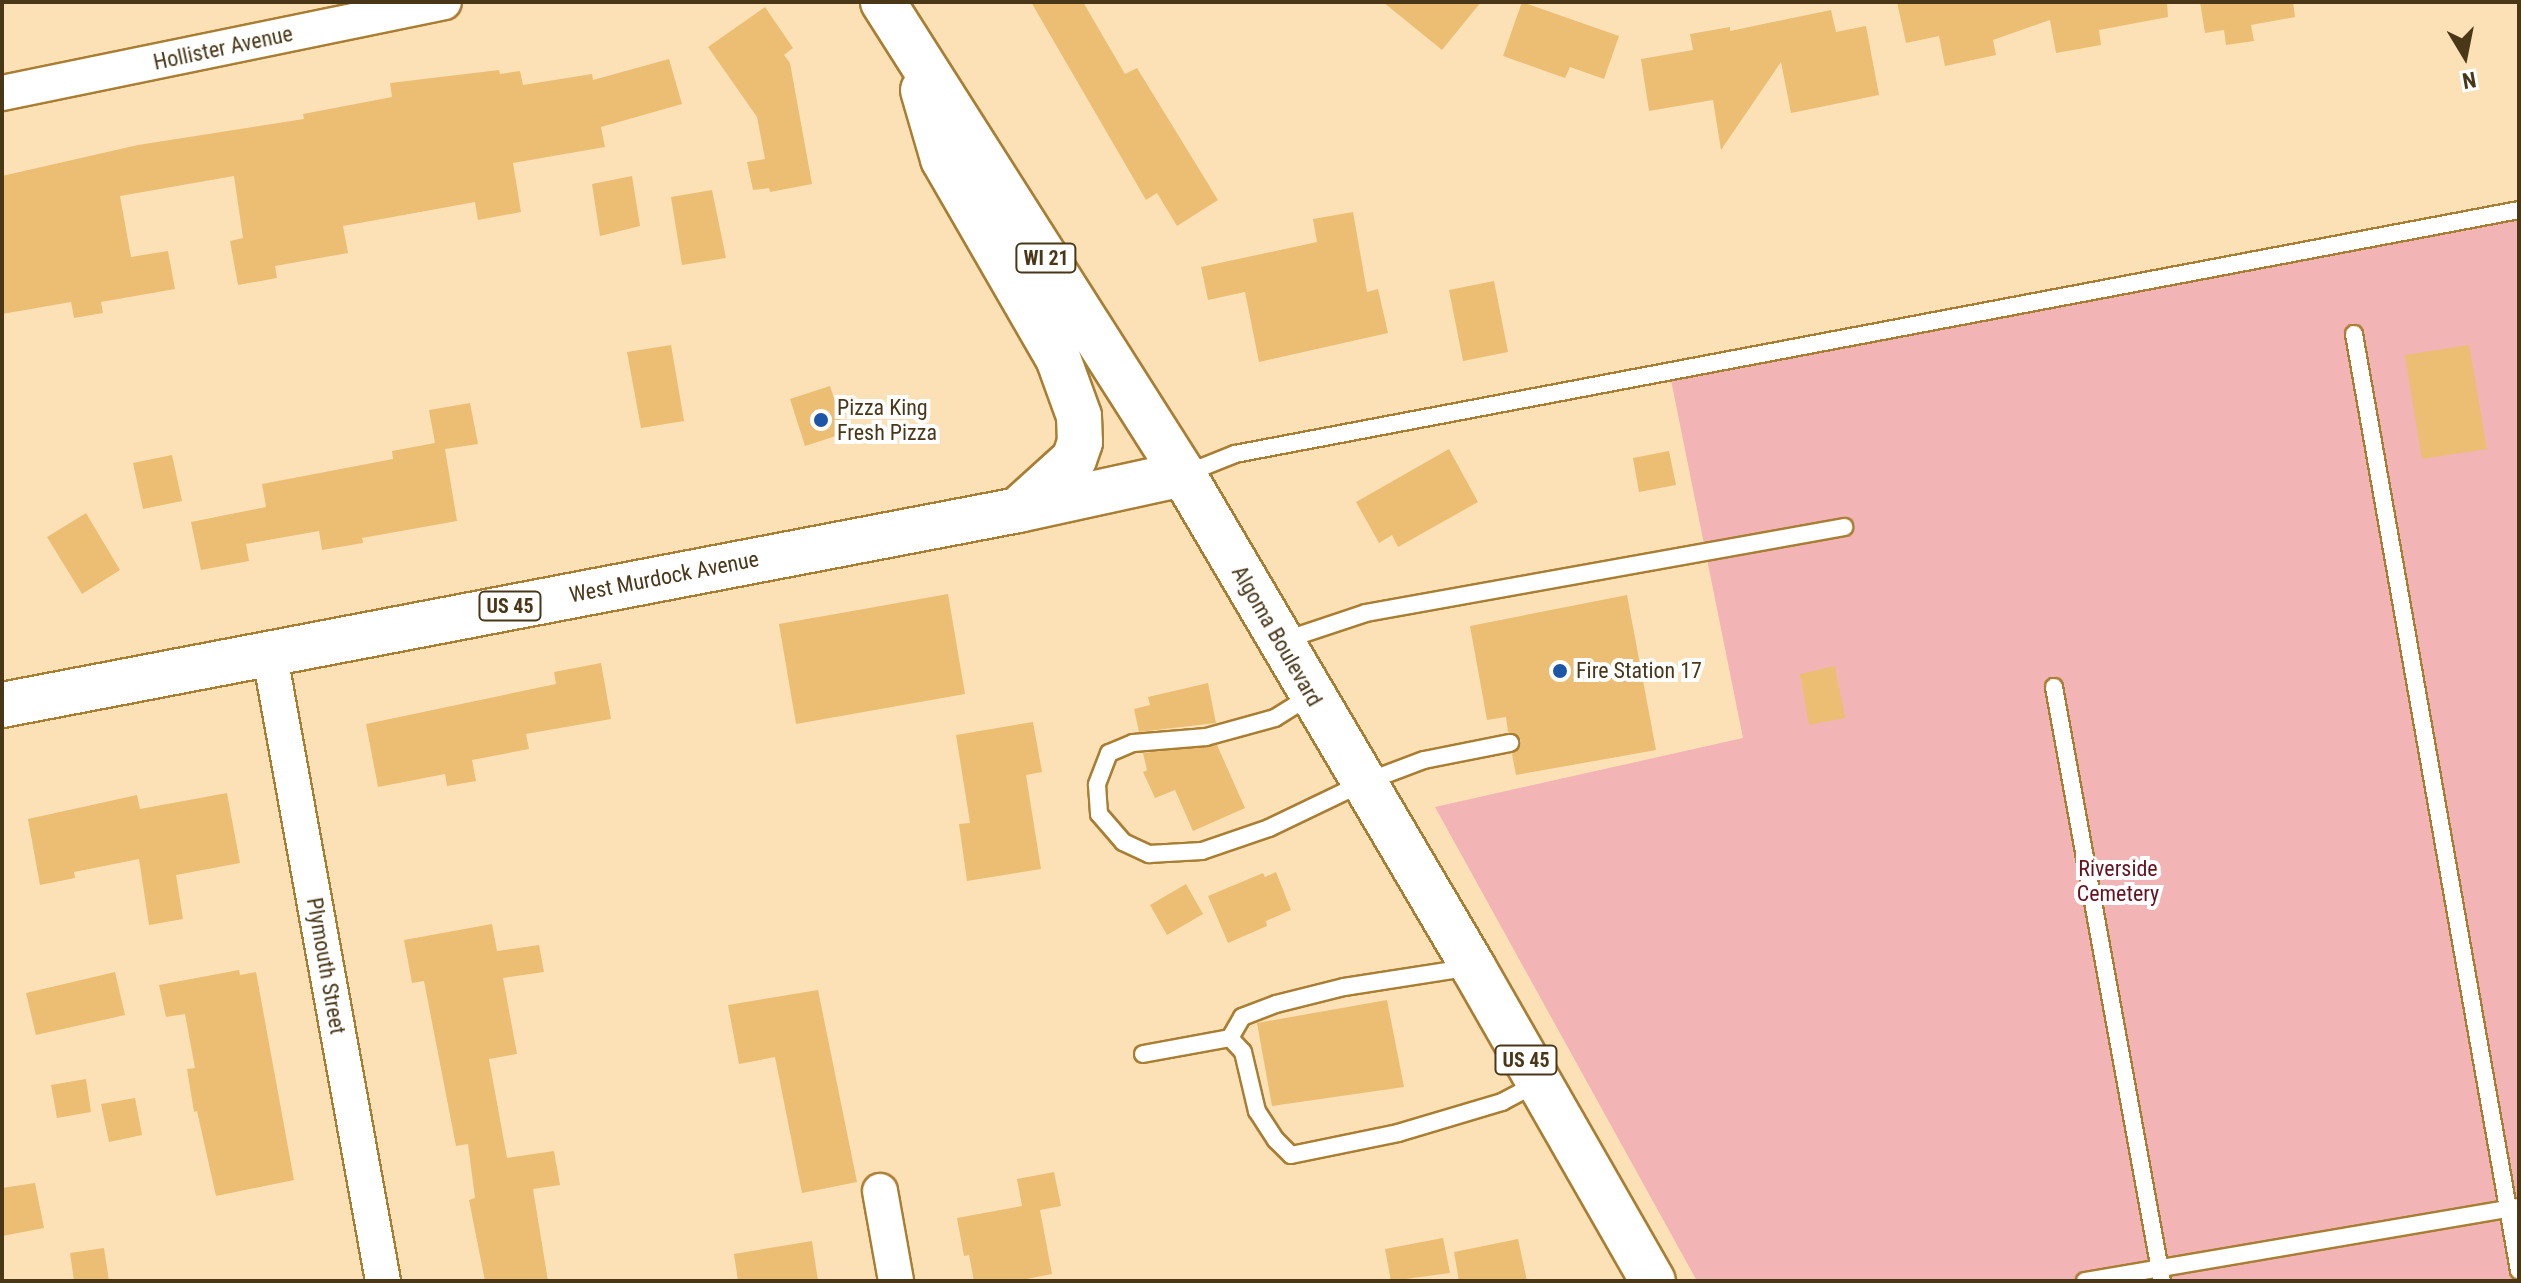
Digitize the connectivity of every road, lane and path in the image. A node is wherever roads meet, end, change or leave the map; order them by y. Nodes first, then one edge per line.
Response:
1 (444, 2) edge
2 (883, 2) edge
3 (909, 42) junction
4 (2, 93) edge
5 (2519, 210) edge
6 (2354, 334) dead end
7 (1183, 474) junction
8 (1018, 510) junction
9 (1844, 527) dead end
10 (1279, 642) junction
11 (269, 651) junction
12 (2054, 687) dead end
13 (1311, 695) junction
14 (2, 705) edge
15 (1510, 743) dead end
16 (1363, 783) junction
17 (1473, 967) junction
18 (1230, 1038) junction
19 (1143, 1054) dead end
20 (1538, 1082) junction
21 (880, 1191) dead end
22 (2513, 1208) edge
23 (2519, 1271) edge
24 (2161, 1275) edge
25 (383, 1281) edge
26 (896, 1281) edge
27 (1653, 1281) edge
28 (2085, 1281) edge

1 - 4 street, Hollister Avenue
2 - 3 main road, Algoma Boulevard / WI 21
3 - 7 main road, Algoma Boulevard / WI 21
3 - 8 main road
5 - 7 lane
6 - 22 lane
7 - 8 main road, West Murdock Avenue / US 45
7 - 10 main road, Algoma Boulevard / US 45
8 - 11 main road, West Murdock Avenue / US 45
9 - 10 lane
10 - 13 main road, Algoma Boulevard / US 45
11 - 14 main road, West Murdock Avenue / US 45
11 - 25 street, Plymouth Street
12 - 24 lane
13 - 16 main road, Algoma Boulevard / US 45
13 - 16 lane
15 - 16 lane
16 - 17 main road, Algoma Boulevard / US 45
17 - 18 lane
17 - 20 main road, Algoma Boulevard / US 45
18 - 19 lane
18 - 20 lane
20 - 27 main road, Algoma Boulevard / US 45
21 - 26 street
22 - 23 lane
22 - 24 lane
24 - 28 lane

